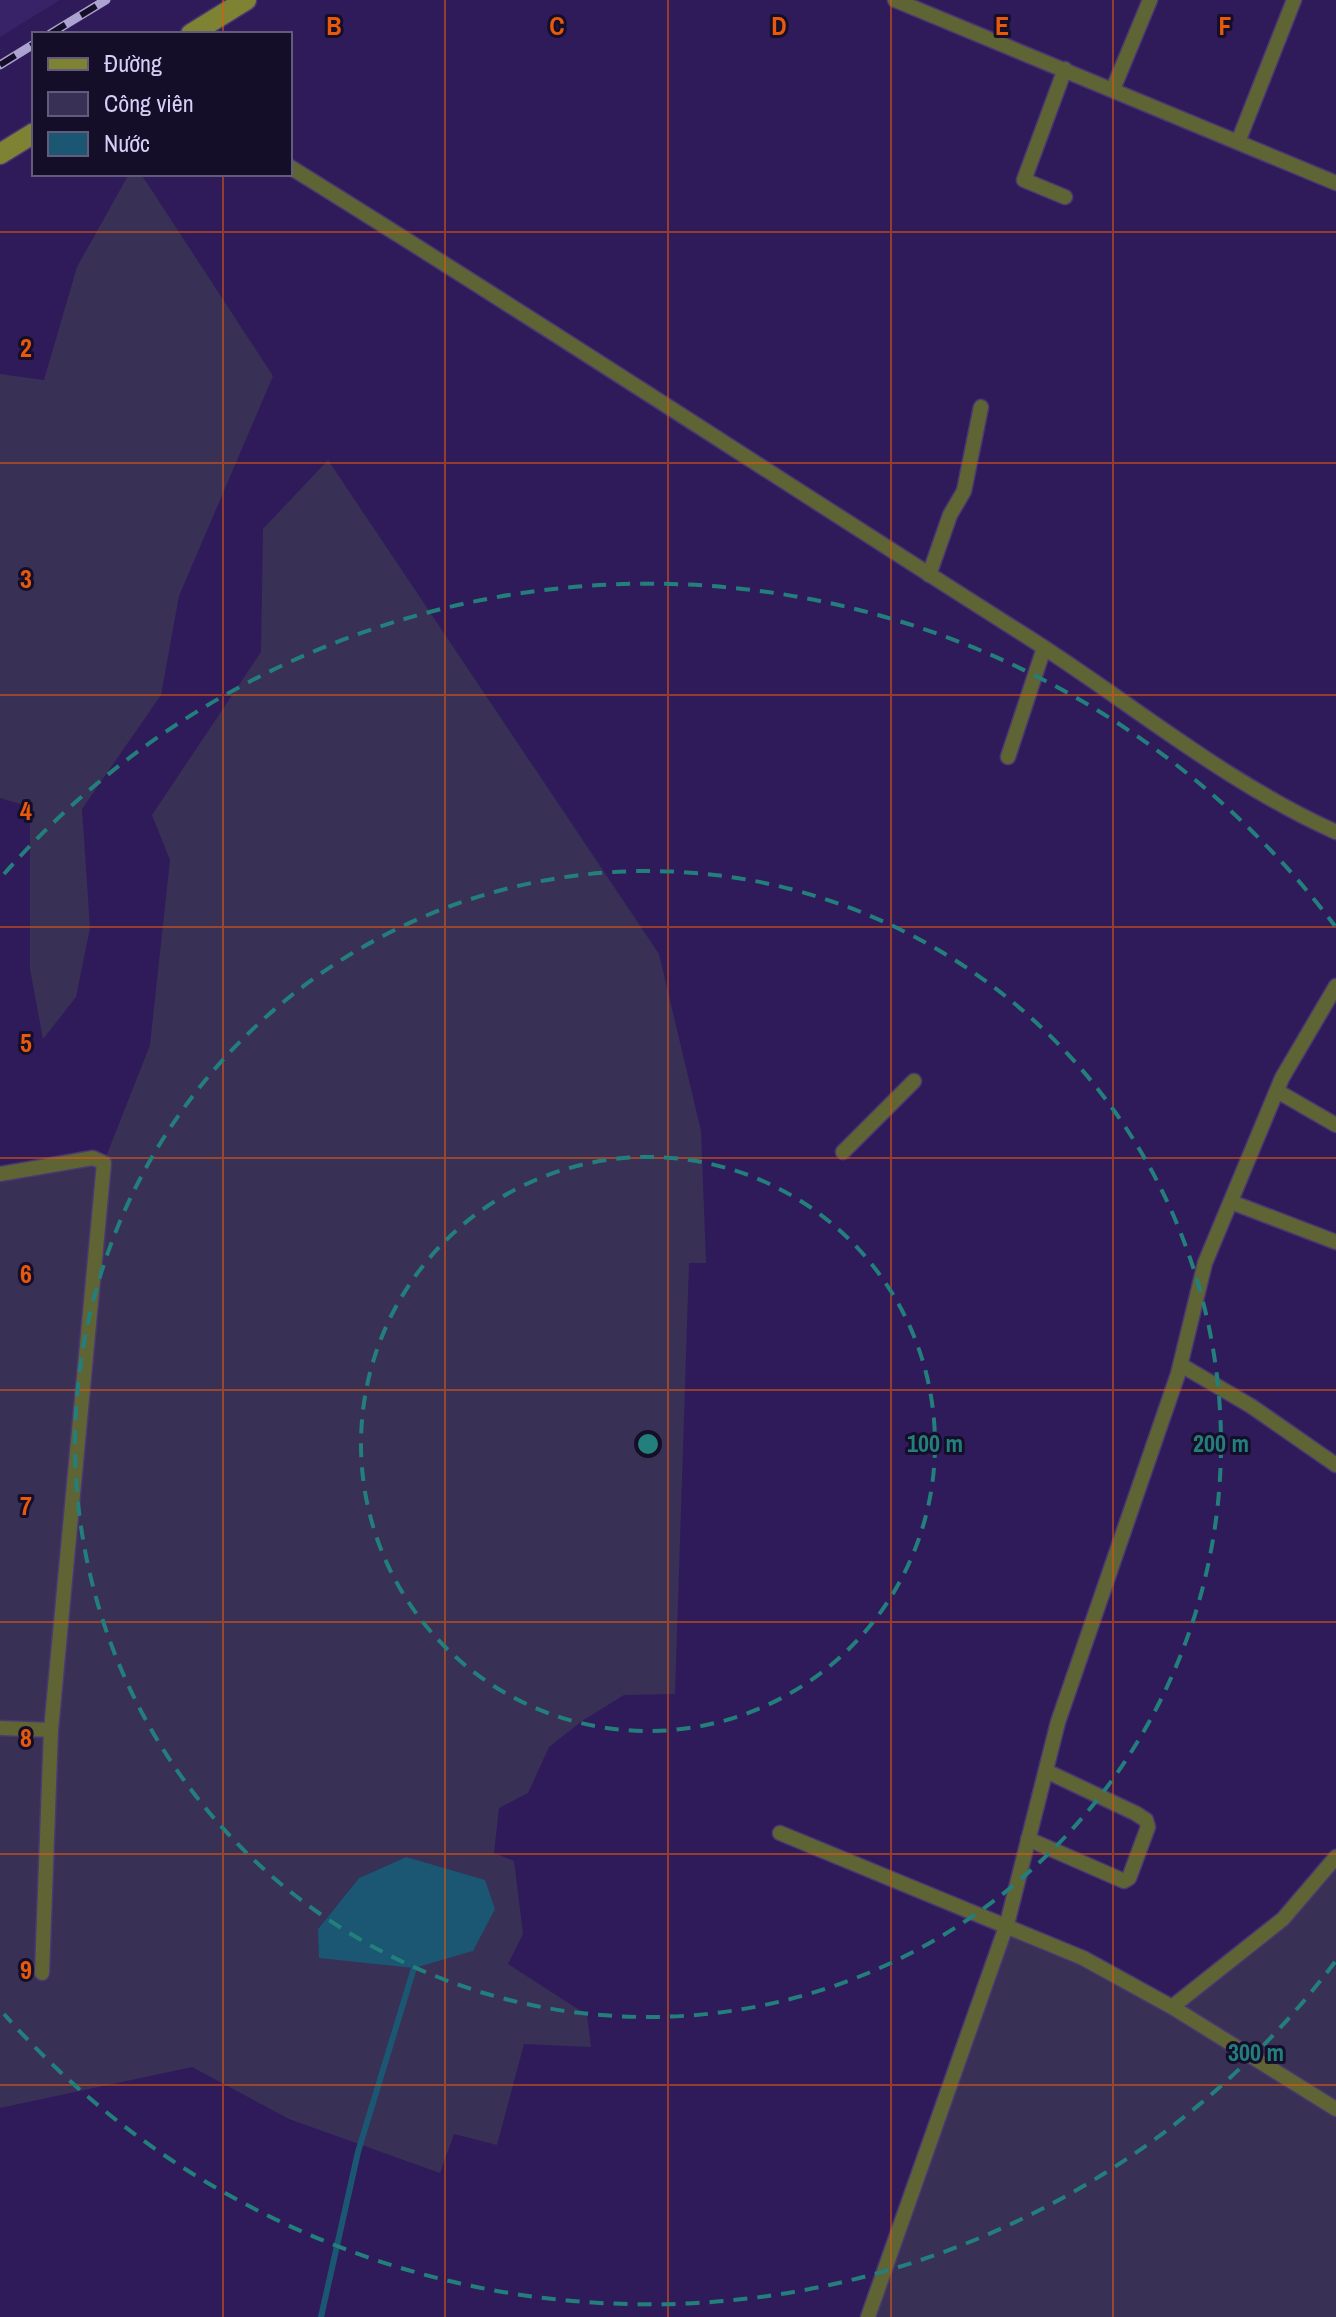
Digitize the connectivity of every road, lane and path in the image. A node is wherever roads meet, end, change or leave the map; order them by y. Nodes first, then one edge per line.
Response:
1 (246, 0) edge
2 (895, 0) edge
3 (1150, 0) edge
4 (1294, 0) edge
5 (194, 32) edge
6 (1065, 69) junction
7 (1113, 89) junction
8 (32, 134) edge
9 (1238, 142) junction
10 (0, 154) edge
11 (292, 168) edge
12 (1336, 183) edge
13 (1065, 197) dead end
14 (981, 407) dead end
15 (929, 575) junction
16 (1044, 648) junction
17 (1008, 757) dead end
18 (1336, 832) edge
19 (1336, 986) edge
20 (914, 1081) dead end
21 (1277, 1091) junction
22 (1336, 1125) edge
23 (843, 1152) dead end
24 (0, 1174) edge
25 (1231, 1202) junction
26 (1336, 1242) edge
27 (1181, 1365) junction
28 (1336, 1465) edge
29 (0, 1728) edge
30 (51, 1730) junction
31 (1046, 1771) junction
32 (780, 1833) dead end
33 (1028, 1839) junction
34 (1336, 1857) edge
35 (1007, 1924) junction
36 (42, 1973) dead end
37 (1172, 2007) junction
38 (1336, 2109) edge
39 (868, 2317) edge

1 - 5 street
2 - 6 street
3 - 7 street
4 - 9 street
6 - 7 street
6 - 13 street
7 - 9 street
8 - 10 street
9 - 12 street
11 - 15 street
14 - 15 street
15 - 16 street
16 - 17 street
16 - 18 street
19 - 21 street
20 - 23 street
21 - 22 street
21 - 25 street
24 - 30 street
25 - 26 street
25 - 27 street
27 - 28 street
27 - 31 street
29 - 30 street
30 - 36 street
31 - 33 street
31 - 33 street
32 - 35 street
33 - 35 street
34 - 37 street
35 - 37 street
35 - 39 street
37 - 38 street

